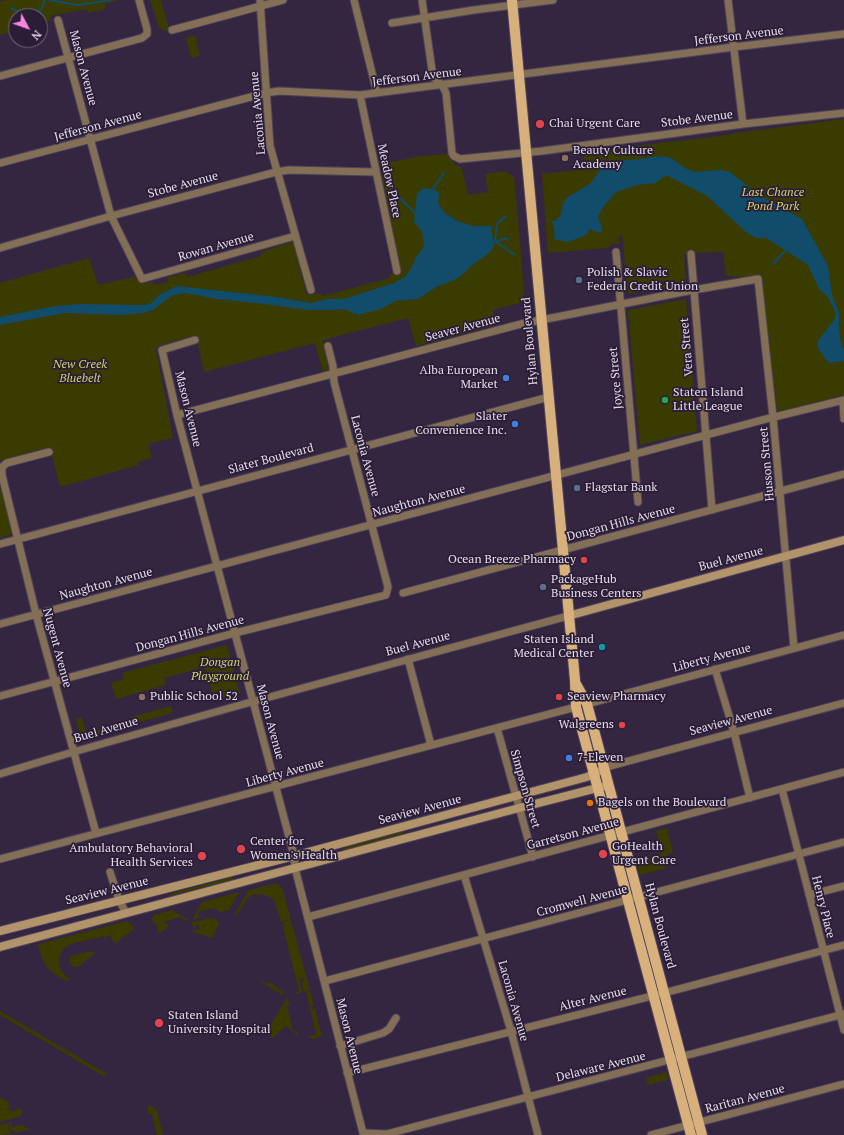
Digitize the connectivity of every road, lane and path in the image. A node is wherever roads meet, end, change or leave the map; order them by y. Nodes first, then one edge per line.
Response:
1 (140, 0) edge
2 (283, 0) edge
3 (354, 0) edge
4 (422, 0) edge
5 (553, 0) edge
6 (728, 0) edge
7 (512, 2) edge
8 (261, 3) edge
9 (424, 19) junction
10 (58, 20) dead end
11 (392, 23) dead end
12 (172, 30) dead end
13 (844, 34) edge
14 (734, 47) junction
15 (68, 57) junction
16 (519, 75) junction
17 (0, 76) edge
18 (442, 85) junction
19 (266, 93) junction
20 (377, 93) junction
21 (360, 95) junction
22 (844, 114) edge
23 (743, 124) junction
24 (91, 139) junction
25 (526, 153) junction
26 (0, 163) edge
27 (276, 172) junction
28 (375, 172) junction
29 (112, 216) junction
30 (295, 236) junction
31 (0, 248) edge
32 (616, 252) dead end
33 (691, 254) dead end
34 (397, 271) dead end
35 (142, 279) joint
36 (758, 279) joint
37 (311, 290) dead end
38 (693, 290) junction
39 (620, 304) junction
40 (542, 320) junction
41 (195, 340) dead end
42 (328, 346) dead end
43 (333, 374) junction
44 (548, 397) junction
45 (843, 400) edge
46 (177, 415) junction
47 (773, 417) junction
48 (844, 419) edge
49 (705, 436) junction
50 (352, 449) junction
51 (49, 452) dead end
52 (634, 454) junction
53 (844, 474) edge
54 (556, 476) junction
55 (197, 491) junction
56 (780, 491) junction
57 (638, 502) dead end
58 (712, 510) junction
59 (371, 525) junction
60 (18, 539) junction
61 (844, 540) edge
62 (0, 544) edge
63 (562, 550) junction
64 (786, 557) junction
65 (217, 566) junction
66 (403, 593) dead end
67 (386, 595) joint
68 (36, 614) junction
69 (568, 616) junction
70 (0, 624) edge
71 (235, 633) junction
72 (844, 635) edge
73 (794, 648) junction
74 (408, 659) junction
75 (715, 669) junction
76 (574, 680) junction
77 (54, 682) junction
78 (0, 696) edge
79 (253, 701) junction
80 (844, 703) edge
81 (587, 704) junction
82 (576, 707) junction
83 (497, 728) junction
84 (734, 732) junction
85 (431, 745) junction
86 (73, 752) junction
87 (604, 769) junction
88 (844, 772) edge
89 (0, 774) edge
90 (594, 774) junction
91 (609, 785) junction
92 (277, 786) junction
93 (597, 788) junction
94 (782, 789) junction
95 (516, 796) junction
96 (750, 798) junction
97 (519, 808) junction
98 (96, 833) junction
99 (622, 833) junction
100 (610, 836) junction
101 (844, 842) edge
102 (799, 854) junction
103 (294, 856) junction
104 (533, 857) junction
105 (0, 859) edge
106 (295, 868) junction
107 (110, 872) dead end
108 (464, 875) junction
109 (844, 886) edge
110 (809, 895) junction
111 (639, 898) junction
112 (119, 900) junction
113 (628, 901) junction
114 (126, 913) junction
115 (308, 916) junction
116 (0, 931) edge
117 (483, 939) junction
118 (844, 945) edge
119 (0, 947) edge
120 (823, 950) junction
121 (325, 981) junction
122 (659, 994) junction
123 (842, 1015) edge
124 (396, 1018) dead end
125 (844, 1030) edge
126 (511, 1031) junction
127 (340, 1046) junction
128 (676, 1059) junction
129 (347, 1073) junction
130 (844, 1084) edge
131 (529, 1097) junction
132 (693, 1128) edge
133 (363, 1133) joint
134 (538, 1135) edge
135 (651, 1135) edge
136 (702, 1135) edge

1 - 15 street
2 - 8 street
3 - 20 street
4 - 9 street
5 - 7 street
6 - 14 street
7 - 9 street
7 - 16 main road, Hylan Boulevard
8 - 12 street
8 - 19 street, Laconia Avenue
9 - 11 street
9 - 18 street
10 - 15 street, Mason Avenue
13 - 14 street, Jefferson Avenue
14 - 16 street, Jefferson Avenue
14 - 23 street
15 - 17 street
15 - 24 street, Mason Avenue
16 - 18 street, Jefferson Avenue
16 - 25 main road, Hylan Boulevard
18 - 20 street, Jefferson Avenue
18 - 25 street, Stobe Avenue
19 - 21 street, Jefferson Avenue
19 - 24 street, Jefferson Avenue
19 - 27 street, Laconia Avenue
20 - 21 street, Jefferson Avenue
21 - 28 street, Meadow Place
22 - 23 street, Stobe Avenue
23 - 25 street, Stobe Avenue
24 - 26 street, Jefferson Avenue
24 - 29 street, Mason Avenue
25 - 40 main road, Hylan Boulevard
27 - 28 street, Stobe Avenue
27 - 29 street, Stobe Avenue
27 - 30 street, Laconia Avenue
28 - 34 street, Meadow Place
29 - 31 street, Stobe Avenue
29 - 35 street, Mason Avenue
30 - 35 street, Rowan Avenue
30 - 37 street, Laconia Avenue
32 - 39 street, Joyce Street
33 - 38 street, Vera Street
36 - 38 street, Seaver Avenue
36 - 47 street, Husson Street
38 - 39 street, Seaver Avenue
38 - 49 street, Vera Street
39 - 40 street, Seaver Avenue
39 - 52 street, Joyce Street
40 - 43 street, Seaver Avenue
40 - 44 main road, Hylan Boulevard
41 - 46 street, Mason Avenue
42 - 43 street, Laconia Avenue
43 - 46 street, Seaver Avenue
43 - 50 street, Laconia Avenue
44 - 50 street, Slater Boulevard
44 - 54 main road, Hylan Boulevard
45 - 47 street, Naughton Avenue
45 - 48 street
46 - 55 street, Mason Avenue
47 - 49 street, Naughton Avenue
47 - 56 street, Husson Street
49 - 52 street, Naughton Avenue
49 - 58 street, Vera Street
50 - 55 street, Slater Boulevard
50 - 59 street, Laconia Avenue
51 - 60 street, Nugent Avenue
52 - 54 street, Naughton Avenue
52 - 57 street, Joyce Street
53 - 56 street, Dongan Hills Avenue
54 - 59 street, Naughton Avenue
54 - 63 main road, Hylan Boulevard
55 - 60 street, Slater Boulevard
55 - 65 street, Mason Avenue
56 - 58 street, Dongan Hills Avenue
56 - 64 street, Husson Street
58 - 63 street, Dongan Hills Avenue
59 - 65 street, Naughton Avenue
59 - 67 street, Laconia Avenue
60 - 62 street, Slater Boulevard
60 - 68 street, Nugent Avenue
61 - 64 street, Buel Avenue
63 - 66 street, Dongan Hills Avenue
63 - 69 main road, Hylan Boulevard
64 - 69 street, Buel Avenue
64 - 73 street, Husson Street
65 - 68 street, Naughton Avenue
65 - 71 street, Mason Avenue
67 - 71 street, Dongan Hills Avenue
68 - 70 street, Naughton Avenue
68 - 77 street, Nugent Avenue
69 - 74 street, Buel Avenue
69 - 76 main road, Hylan Boulevard
71 - 77 street, Dongan Hills Avenue
71 - 79 street, Mason Avenue
72 - 73 street, Liberty Avenue
73 - 75 street, Liberty Avenue
74 - 79 street, Buel Avenue
74 - 85 street
75 - 81 street, Liberty Avenue
75 - 84 street
76 - 81 main road, Hylan Boulevard
76 - 82 main road, Hylan Boulevard
77 - 78 street, Dongan Hills Avenue
77 - 86 street, Nugent Avenue
79 - 86 street, Buel Avenue
79 - 92 street, Mason Avenue
80 - 84 street, Seaview Avenue
81 - 87 main road, Hylan Boulevard
82 - 83 street, Liberty Avenue
82 - 90 main road, Hylan Boulevard
83 - 85 street, Liberty Avenue
83 - 95 street, Simpson Street
84 - 87 street, Seaview Avenue
84 - 96 street
85 - 92 street, Liberty Avenue
86 - 89 street, Buel Avenue
86 - 98 street, Nugent Avenue
87 - 90 street, Seaview Avenue
87 - 91 main road, Hylan Boulevard
88 - 94 street, Garretson Avenue
90 - 93 main road, Hylan Boulevard
90 - 95 street, Seaview Avenue
91 - 93 street, Seaview Avenue
91 - 99 main road, Hylan Boulevard
92 - 98 street, Liberty Avenue
92 - 103 street, Mason Avenue
93 - 97 street, Seaview Avenue
93 - 100 main road, Hylan Boulevard
94 - 96 street, Garretson Avenue
94 - 102 street, Henry Place
95 - 97 street, Simpson Street
95 - 103 street, Seaview Avenue
96 - 99 street, Garretson Avenue
97 - 104 street, Simpson Street
97 - 106 street, Seaview Avenue
98 - 105 street, Liberty Avenue
99 - 100 street, Garretson Avenue
99 - 111 main road, Hylan Boulevard
100 - 104 street, Garretson Avenue
100 - 113 main road, Hylan Boulevard
101 - 102 street, Cromwell Avenue
102 - 110 street, Henry Place
102 - 111 street, Cromwell Avenue
103 - 106 street, Mason Avenue
103 - 112 street, Seaview Avenue
104 - 108 street, Garretson Avenue
106 - 114 street, Seaview Avenue
106 - 115 street, Mason Avenue
107 - 112 street
108 - 115 street, Garretson Avenue
108 - 117 street, Laconia Avenue
109 - 110 street
110 - 120 street, Henry Place
111 - 113 street, Cromwell Avenue
111 - 122 main road, Hylan Boulevard
112 - 114 street
112 - 116 street, Seaview Avenue
113 - 117 street, Cromwell Avenue
113 - 122 main road, Hylan Boulevard
114 - 119 street, Seaview Avenue
115 - 121 street, Mason Avenue
117 - 121 street, Cromwell Avenue
117 - 126 street, Laconia Avenue
118 - 120 street, Alter Avenue
120 - 122 street, Alter Avenue
120 - 123 street, Henry Place
121 - 127 street, Mason Avenue
122 - 126 street, Alter Avenue
122 - 128 main road, Hylan Boulevard
123 - 125 street, Henry Place
123 - 128 street, Delaware Avenue
124 - 127 street
126 - 129 street, Alter Avenue
126 - 131 street, Laconia Avenue
127 - 129 street, Mason Avenue
128 - 131 street, Delaware Avenue
128 - 132 main road, Hylan Boulevard
129 - 133 street, Mason Avenue
130 - 132 street, Raritan Avenue
131 - 133 street, Delaware Avenue
131 - 134 street, Laconia Avenue
132 - 135 street, Raritan Avenue
132 - 136 main road, Hylan Boulevard

